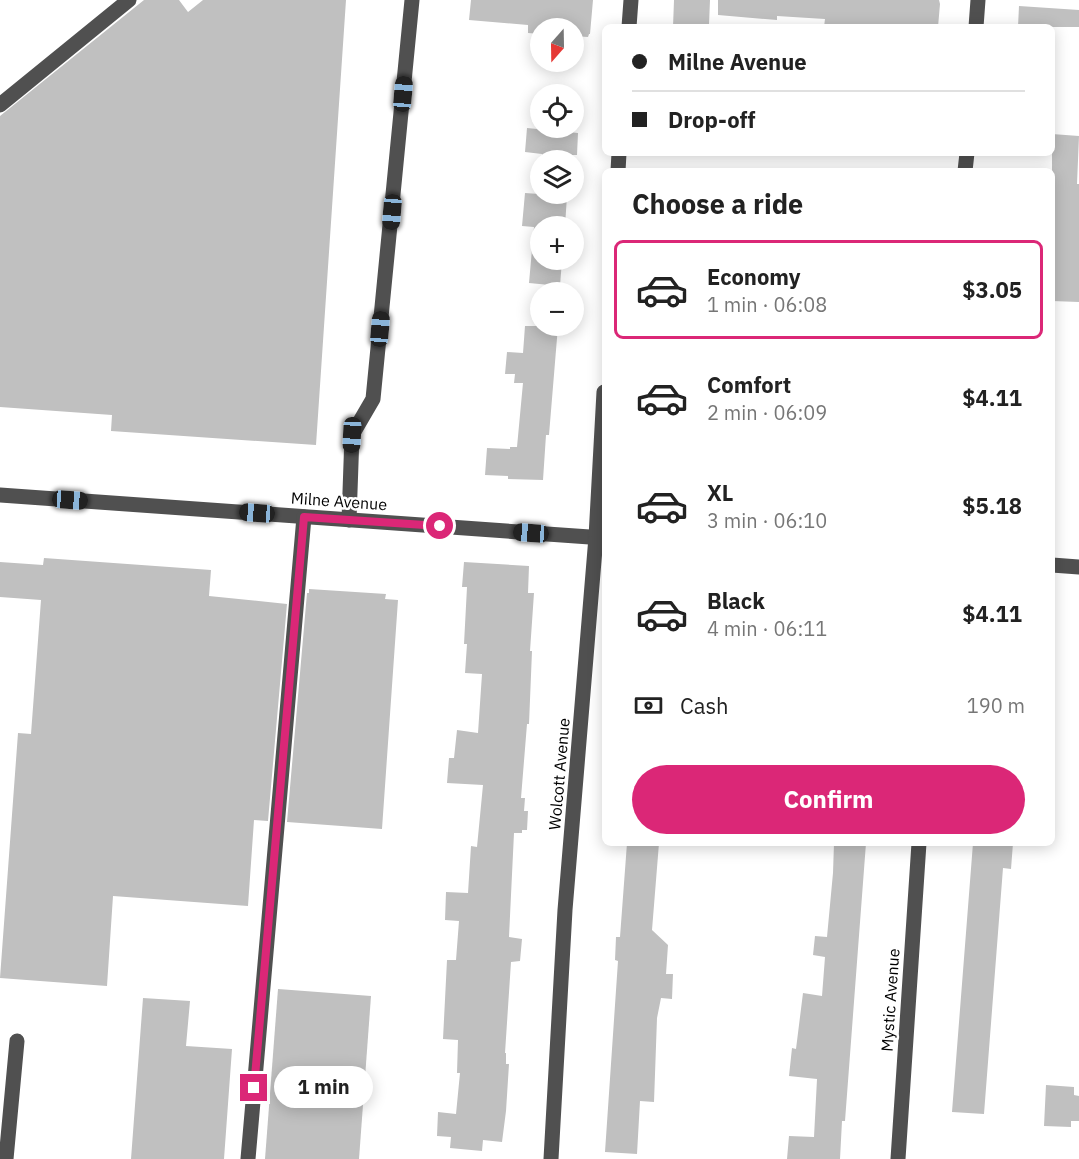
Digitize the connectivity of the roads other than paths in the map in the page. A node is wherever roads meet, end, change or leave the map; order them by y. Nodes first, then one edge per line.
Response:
1 (129, 0) edge
2 (412, 0) edge
3 (631, 0) edge
4 (978, 0) edge
5 (629, 24) edge
6 (976, 24) edge
7 (0, 105) edge
8 (602, 465) edge
9 (0, 495) edge
10 (304, 517) junction
11 (349, 520) junction
12 (600, 538) edge
13 (1055, 565) edge
14 (1079, 567) edge
15 (919, 846) edge
16 (17, 1041) dead end
17 (6, 1159) edge
18 (248, 1159) edge
19 (551, 1159) edge
20 (898, 1159) edge

1 - 7 street
2 - 11 street
3 - 5 street
4 - 6 street
8 - 12 street, Wolcott Avenue
9 - 10 street, Milne Avenue
10 - 11 street, Milne Avenue
10 - 18 street
11 - 12 street, Milne Avenue
12 - 19 street, Wolcott Avenue
13 - 14 street
15 - 20 street, Mystic Avenue
16 - 17 street

